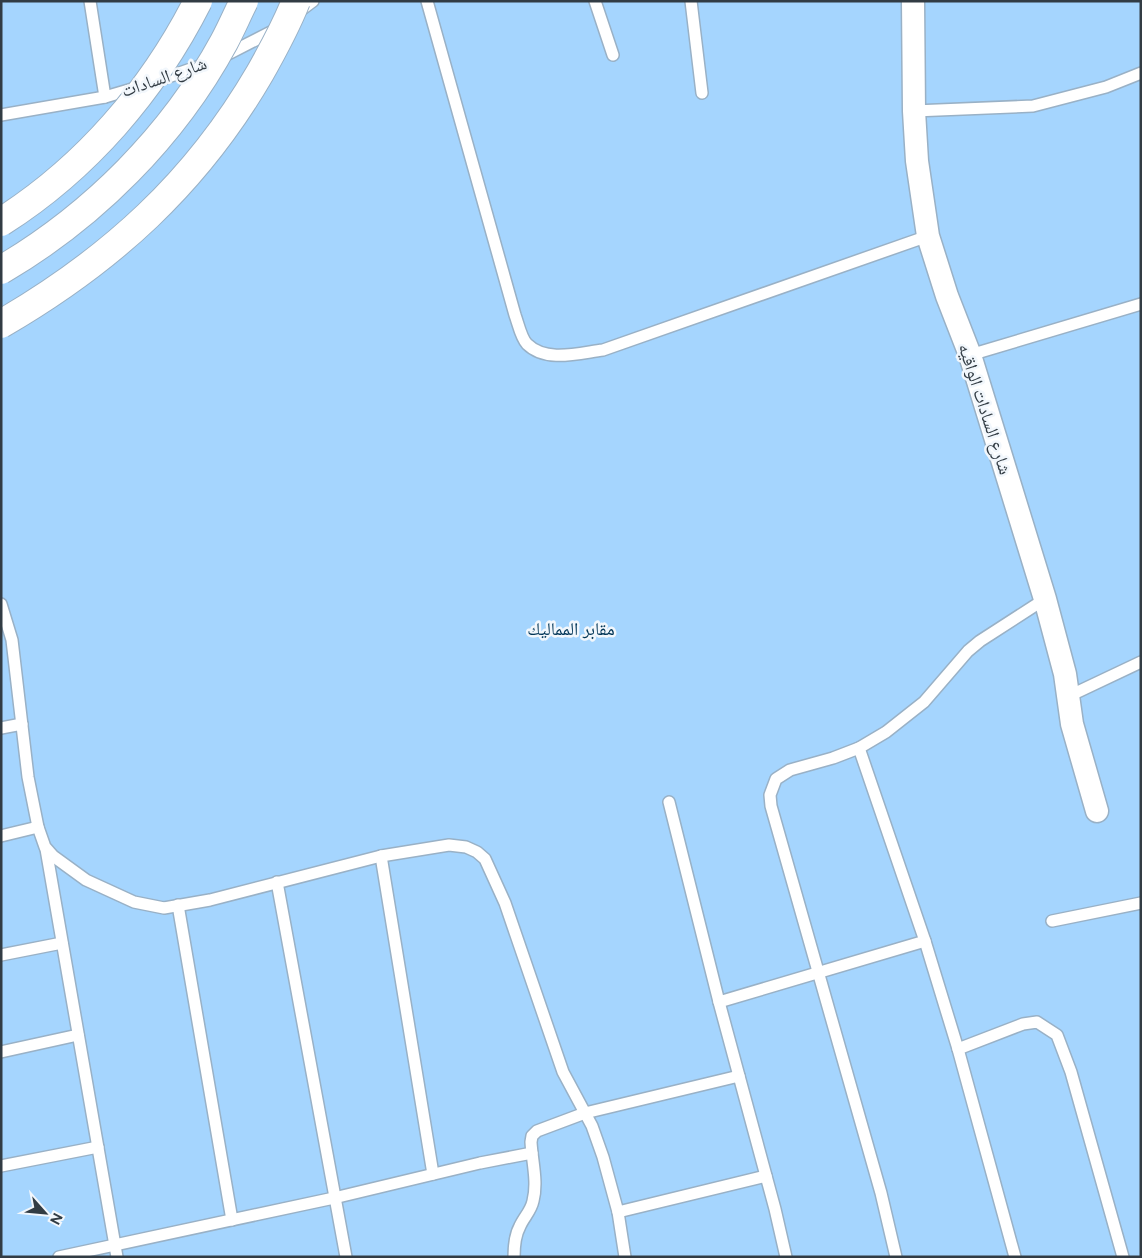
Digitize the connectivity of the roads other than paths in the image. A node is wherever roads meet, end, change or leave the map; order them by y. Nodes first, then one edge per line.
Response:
1 (90, 1) edge
2 (198, 1) edge
3 (244, 1) edge
4 (296, 1) edge
5 (313, 1) edge
6 (427, 1) edge
7 (595, 1) edge
8 (692, 1) edge
9 (912, 1) edge
10 (614, 56) dead end
11 (1141, 72) edge
12 (702, 93) dead end
13 (105, 97) junction
14 (914, 111) junction
15 (1, 115) edge
16 (1, 222) edge
17 (928, 236) junction
18 (1, 270) edge
19 (1141, 304) edge
20 (1, 324) edge
21 (970, 355) junction
22 (1045, 599) junction
23 (1, 604) edge
24 (1141, 662) edge
25 (1068, 697) junction
26 (22, 724) junction
27 (1, 728) edge
28 (859, 748) junction
29 (669, 802) dead end
30 (1097, 811) dead end
31 (38, 827) junction
32 (1, 836) edge
33 (45, 847) junction
34 (381, 856) junction
35 (277, 882) junction
36 (1141, 902) edge
37 (178, 905) junction
38 (1052, 920) dead end
39 (925, 941) junction
40 (62, 943) junction
41 (1, 955) edge
42 (817, 972) junction
43 (719, 1002) junction
44 (78, 1035) junction
45 (958, 1049) junction
46 (1, 1052) edge
47 (739, 1076) junction
48 (585, 1113) junction
49 (98, 1147) junction
50 (532, 1153) junction
51 (1, 1166) edge
52 (433, 1174) junction
53 (766, 1176) junction
54 (334, 1198) junction
55 (618, 1212) junction
56 (232, 1220) junction
57 (116, 1251) edge
58 (59, 1257) edge
59 (346, 1257) edge
60 (514, 1257) edge
61 (625, 1257) edge
62 (786, 1257) edge
63 (896, 1257) edge
64 (1015, 1257) edge
65 (1123, 1257) edge

1 - 13 lane
2 - 16 highway, bridge
3 - 18 highway, bridge
4 - 20 highway, bridge
5 - 13 lane, شارع السادات
6 - 17 lane
7 - 10 lane
8 - 12 lane
9 - 14 street, شارع السادات الواقيه
11 - 14 lane
13 - 15 lane, شارع السادات
14 - 17 street, شارع السادات الواقيه
17 - 21 street, شارع السادات الواقيه
19 - 21 lane
21 - 22 street, شارع السادات الواقيه
22 - 25 street, شارع السادات الواقيه
22 - 28 lane
23 - 26 lane
24 - 25 lane
25 - 30 street, شارع السادات الواقيه
26 - 27 lane
26 - 31 lane
28 - 39 lane
28 - 42 lane
29 - 43 lane
31 - 32 lane
31 - 33 lane
33 - 37 lane
33 - 40 lane
34 - 35 lane
34 - 48 lane
34 - 52 lane
35 - 37 lane
35 - 54 lane
36 - 38 lane
37 - 56 lane
39 - 42 lane
39 - 45 lane
40 - 41 lane
40 - 44 lane
42 - 43 lane
42 - 63 lane
43 - 47 lane
44 - 46 lane
44 - 49 lane
45 - 64 lane
45 - 65 lane
47 - 48 lane
47 - 53 lane
48 - 50 lane
48 - 55 lane
49 - 51 lane
49 - 57 lane
50 - 52 lane
50 - 60 lane
52 - 54 lane
53 - 55 lane
53 - 62 lane
54 - 56 lane
54 - 59 lane
55 - 61 lane
56 - 57 lane
57 - 58 lane

